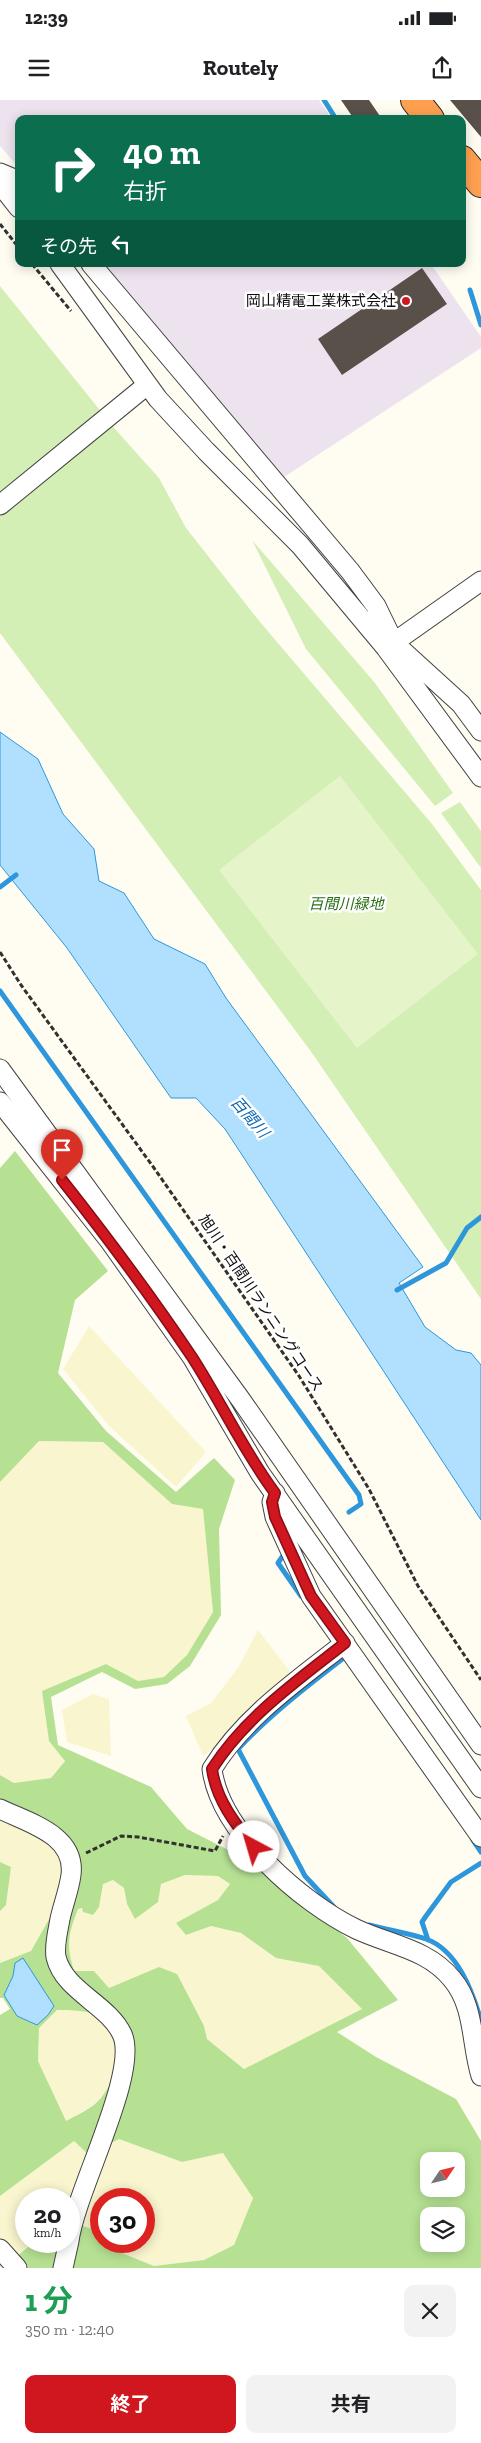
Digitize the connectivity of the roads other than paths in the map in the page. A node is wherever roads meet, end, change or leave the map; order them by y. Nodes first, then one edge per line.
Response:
1 (415, 100) edge
2 (427, 115) edge
3 (466, 165) edge
4 (0, 173) edge
5 (15, 179) edge
6 (0, 184) edge
7 (481, 184) edge
8 (15, 203) edge
9 (62, 267) edge
10 (94, 267) edge
11 (147, 385) junction
12 (0, 505) edge
13 (481, 581) edge
14 (390, 645) junction
15 (481, 731) edge
16 (481, 776) edge
17 (0, 1069) edge
18 (0, 1102) edge
19 (275, 1493) junction
20 (341, 1646) junction
21 (481, 1745) edge
22 (481, 1788) edge
23 (0, 1809) edge
24 (481, 1837) edge
25 (481, 2076) edge
26 (80, 2202) edge
27 (0, 2250) edge
28 (67, 2253) edge
29 (18, 2268) edge
30 (63, 2268) edge

1 - 2 highway
3 - 7 highway
4 - 5 street
6 - 8 street
9 - 11 street
10 - 14 street
11 - 12 street
11 - 14 street
13 - 14 street
14 - 15 street
14 - 16 street
17 - 21 street
18 - 19 street
19 - 20 street
19 - 22 street
20 - 24 street
20 - 25 street
23 - 26 street
27 - 29 street
28 - 30 street

